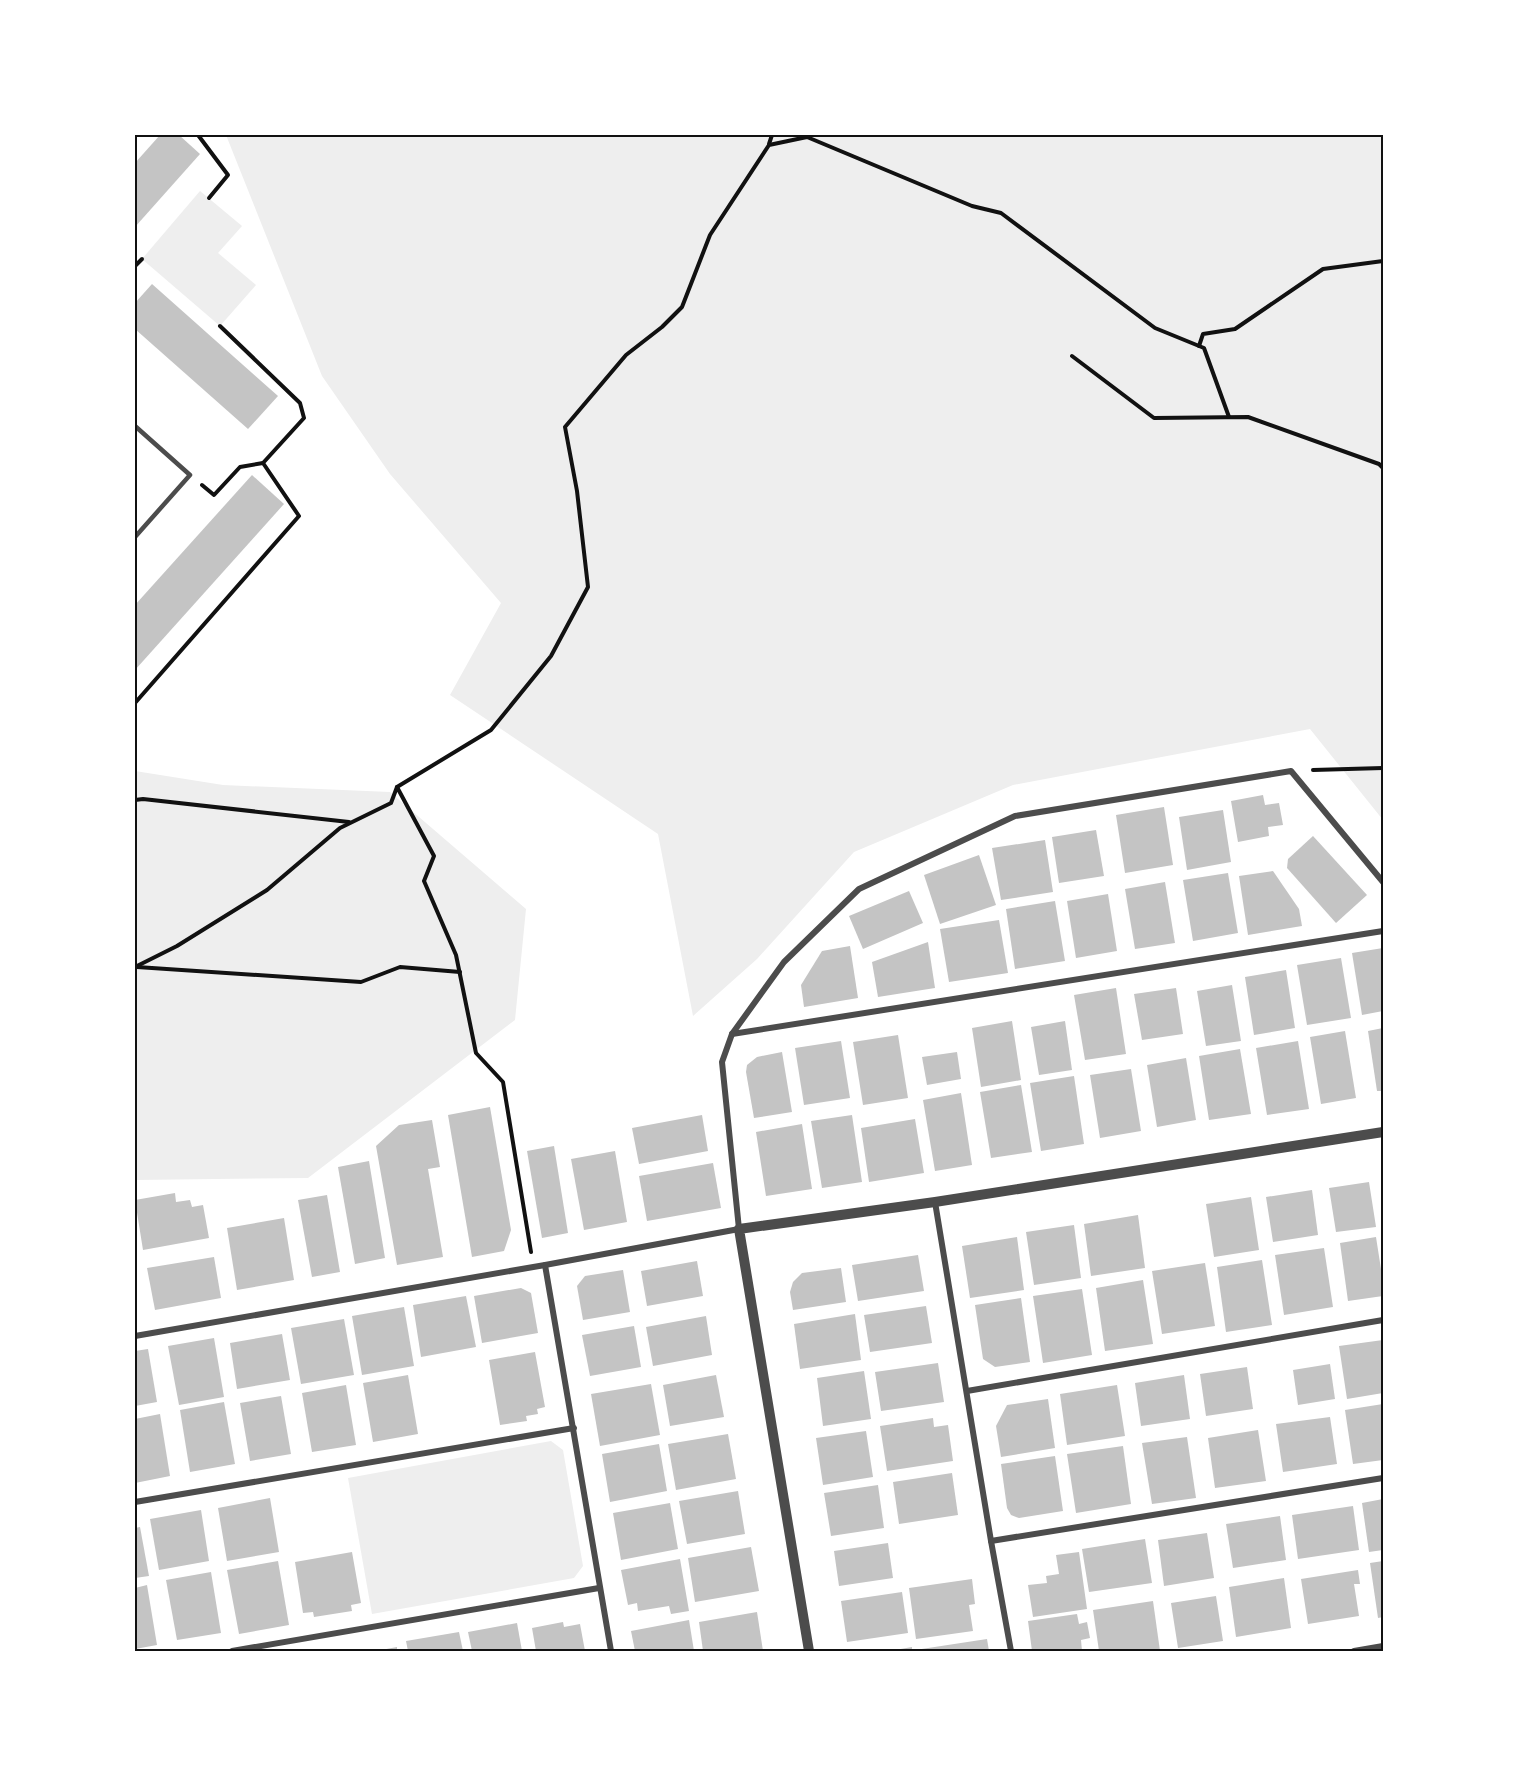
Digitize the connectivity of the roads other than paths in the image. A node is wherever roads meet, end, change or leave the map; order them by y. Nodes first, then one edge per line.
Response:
1 (135, 426) edge
2 (135, 537) edge
3 (1383, 882) edge
4 (1383, 931) edge
5 (732, 1034) junction
6 (1383, 1132) edge
7 (935, 1203) junction
8 (739, 1229) junction
9 (545, 1265) junction
10 (1383, 1320) edge
11 (135, 1336) edge
12 (967, 1391) junction
13 (574, 1428) junction
14 (1383, 1478) edge
15 (135, 1502) edge
16 (991, 1541) junction
17 (599, 1588) junction
18 (1383, 1646) edge
19 (232, 1651) edge
20 (611, 1651) edge
21 (809, 1651) edge
22 (1011, 1651) edge
23 (1354, 1651) edge

1 - 2 lane
3 - 5 street
4 - 5 street
5 - 8 street
6 - 7 street
7 - 8 street
7 - 12 street
8 - 9 street
8 - 21 street
9 - 11 street
9 - 13 street
10 - 12 street
12 - 16 street
13 - 15 street
13 - 17 street
14 - 16 street
16 - 22 street
17 - 19 street
17 - 20 street
18 - 23 street

